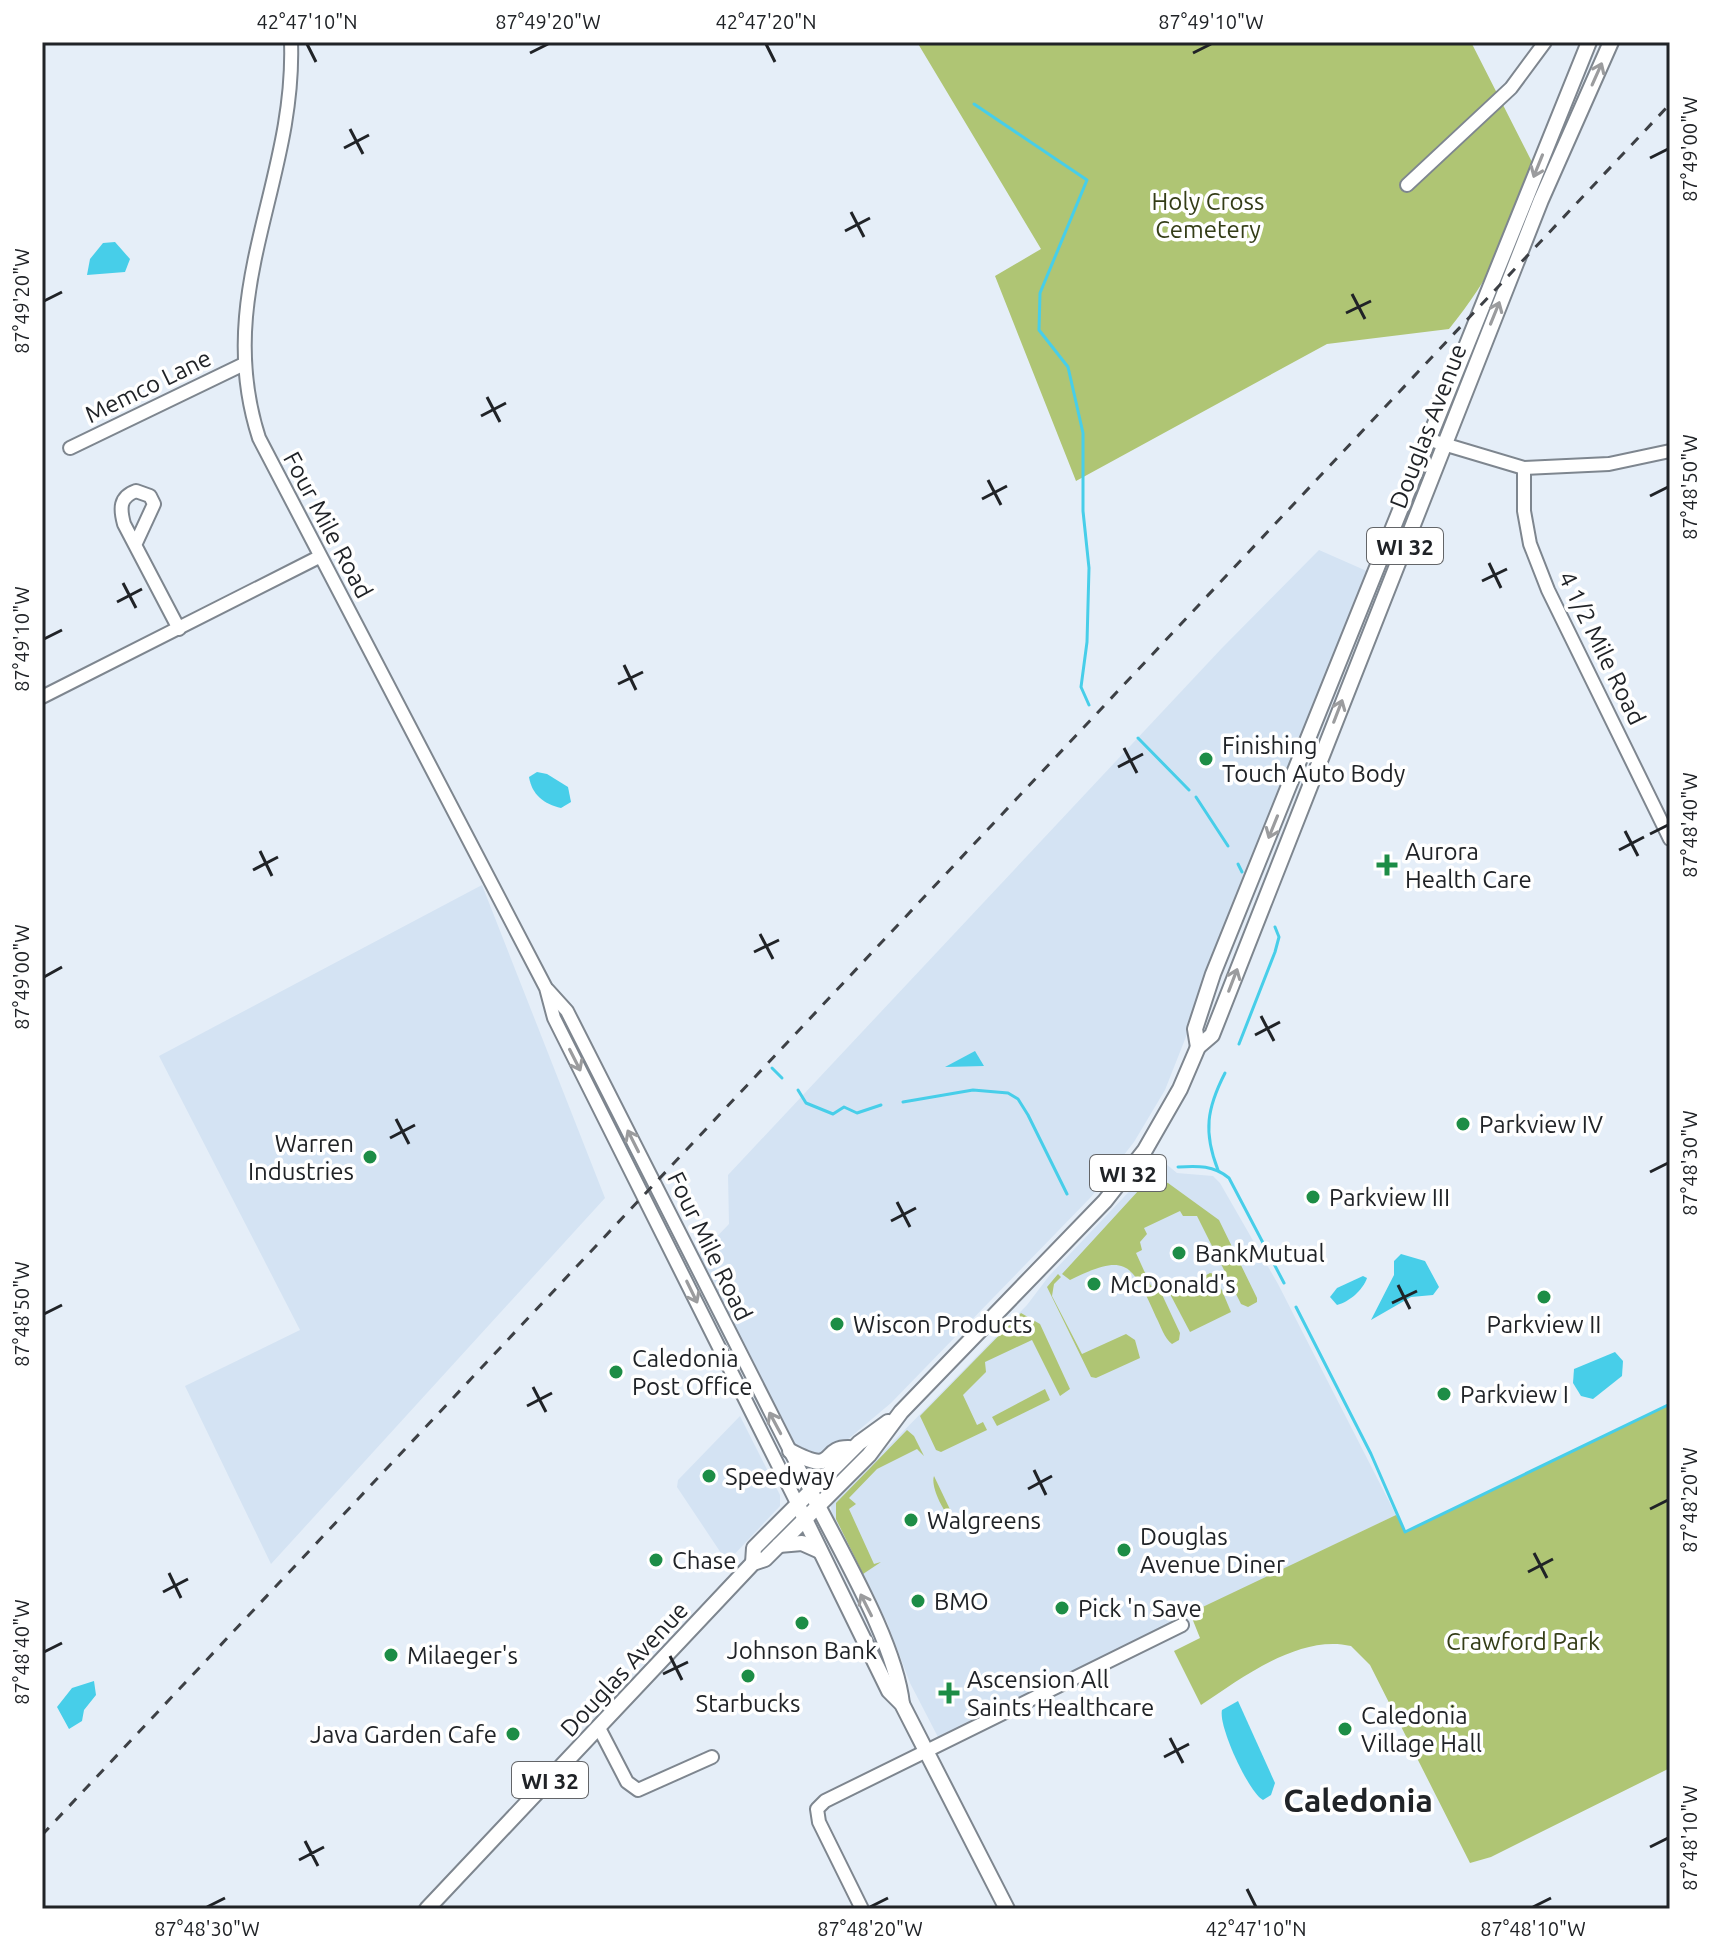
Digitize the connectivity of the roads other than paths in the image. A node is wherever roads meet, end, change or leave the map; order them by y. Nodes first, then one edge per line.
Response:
1 (291, 42) edge
2 (1545, 42) edge
3 (1589, 42) edge
4 (1611, 42) edge
5 (1407, 185) dead end
6 (244, 364) junction
7 (1430, 440) junction
8 (1446, 446) junction
9 (70, 448) dead end
10 (1670, 451) edge
11 (1524, 468) junction
12 (136, 543) dead end
13 (319, 557) junction
14 (179, 629) junction
15 (42, 697) edge
16 (1670, 839) edge
17 (546, 988) junction
18 (1198, 1047) junction
19 (901, 1412) junction
20 (854, 1448) junction
21 (790, 1451) junction
22 (814, 1499) junction
23 (798, 1505) junction
24 (805, 1519) junction
25 (779, 1545) junction
26 (820, 1551) junction
27 (753, 1563) junction
28 (1182, 1625) dead end
29 (902, 1704) junction
30 (599, 1728) junction
31 (926, 1752) junction
32 (712, 1757) dead end
33 (427, 1909) edge
34 (862, 1909) edge
35 (1007, 1909) edge

1 - 6 street, Four Mile Road
2 - 5 street
3 -> 7 main road, Douglas Avenue / WI 32
8 -> 4 main road, Douglas Avenue / WI 32
6 - 9 street, Memco Lane
6 - 13 street, Four Mile Road
7 - 8 street
7 -> 18 main road, Douglas Avenue / WI 32
8 - 11 street
18 -> 8 main road, Douglas Avenue / WI 32
10 - 11 street
11 - 16 street, 4 1/2 Mile Road
12 - 14 street
13 - 14 street
13 - 17 street, Four Mile Road
14 - 15 street
21 -> 17 street, Four Mile Road
17 -> 23 street, Four Mile Road
18 - 19 main road, Douglas Avenue / WI 32
19 - 20 main road, Douglas Avenue / WI 32
19 - 22 main road, Douglas Avenue / WI 32
20 - 21 main road
20 - 22 main road, Douglas Avenue / WI 32
21 - 22 street, Four Mile Road
22 - 23 main road, Douglas Avenue / WI 32
22 - 24 main road, Douglas Avenue / WI 32
29 -> 22 main road, Four Mile Road
23 - 24 main road, Four Mile Road
23 - 27 main road, Douglas Avenue / WI 32
24 - 25 main road, Douglas Avenue / WI 32
24 - 26 main road, Four Mile Road
25 - 26 main road
25 - 27 main road, Douglas Avenue / WI 32
26 - 29 main road, Four Mile Road
27 - 30 main road, Douglas Avenue / WI 32
28 - 31 street
29 - 31 main road, Four Mile Road
30 - 32 street
30 - 33 main road, Douglas Avenue / WI 32
31 - 34 street
31 - 35 main road, Four Mile Road

